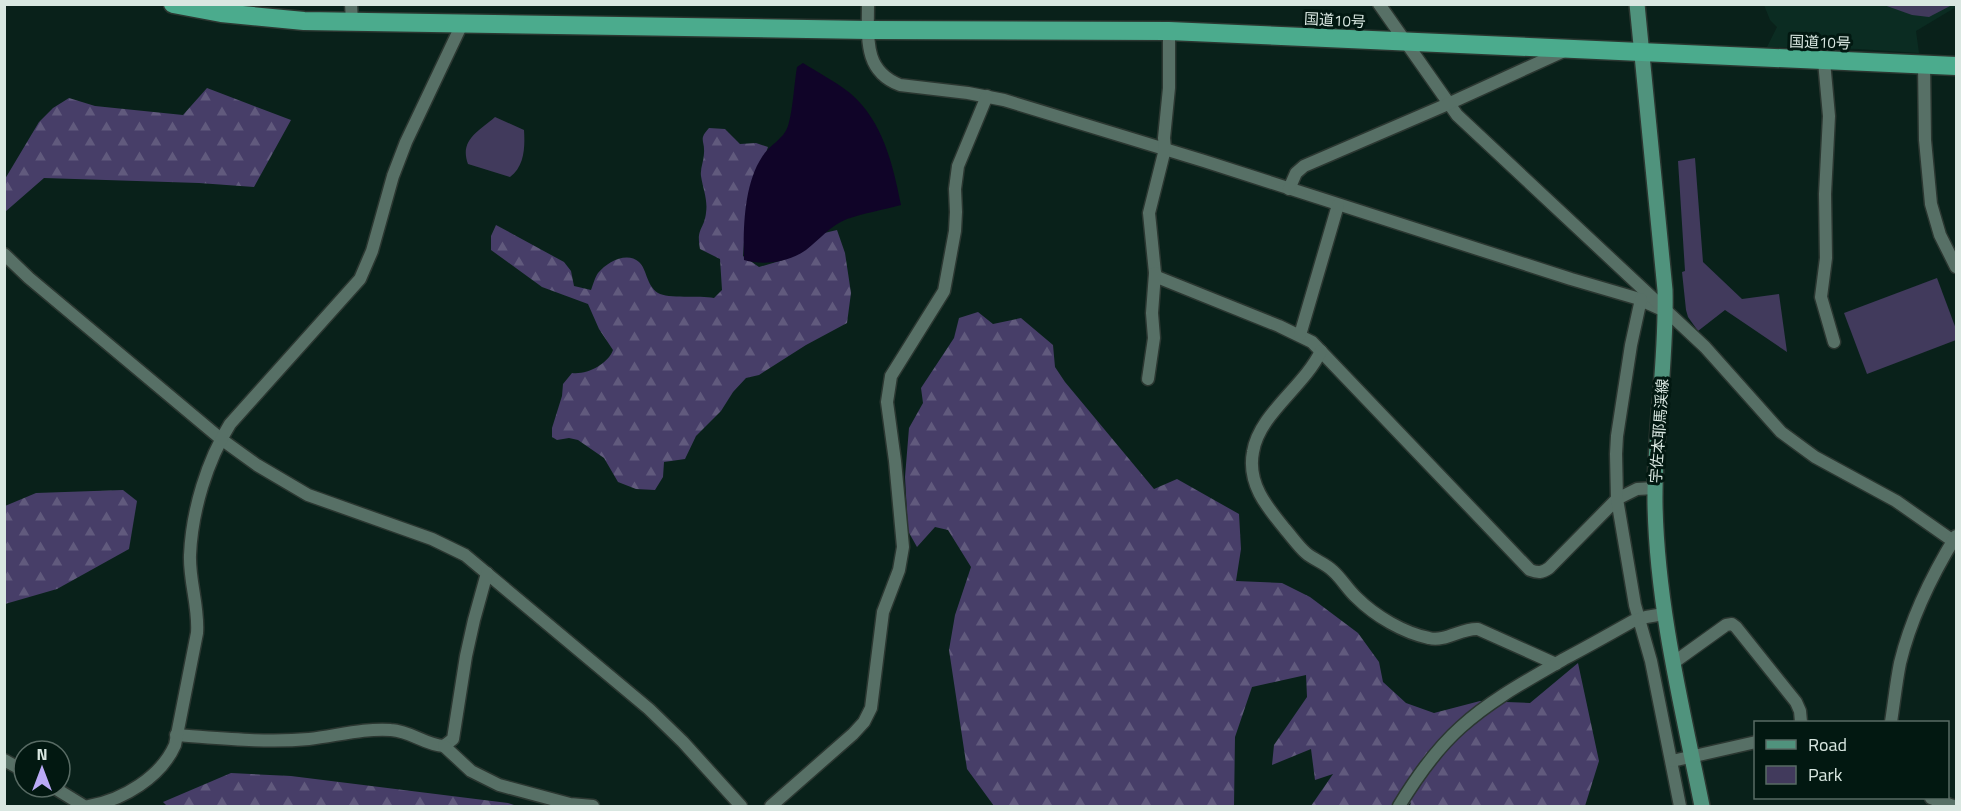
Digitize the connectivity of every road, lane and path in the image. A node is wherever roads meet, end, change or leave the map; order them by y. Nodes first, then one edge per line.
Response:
1 (173, 4) edge
2 (868, 4) edge
3 (1379, 4) edge
4 (1637, 4) edge
5 (352, 13) edge
6 (462, 24) junction
7 (868, 30) junction
8 (1169, 31) junction
9 (1404, 42) junction
10 (1568, 49) junction
11 (1643, 52) junction
12 (1824, 60) junction
13 (1924, 65) junction
14 (1956, 66) edge
15 (987, 96) junction
16 (1448, 104) junction
17 (1165, 149) junction
18 (1289, 189) junction
19 (1338, 205) junction
20 (4, 254) edge
21 (1956, 267) edge
22 (1155, 273) junction
23 (1641, 299) junction
24 (1665, 311) junction
25 (1300, 335) junction
26 (1834, 342) dead end
27 (1322, 351) junction
28 (1148, 379) dead end
29 (220, 439) junction
30 (1655, 488) junction
31 (1617, 499) junction
32 (1956, 540) edge
33 (487, 573) junction
34 (1664, 614) junction
35 (1639, 619) junction
36 (1673, 663) junction
37 (1556, 664) junction
38 (1801, 721) edge
39 (1891, 721) edge
40 (176, 735) junction
41 (1754, 742) edge
42 (444, 746) junction
43 (1692, 756) junction
44 (1672, 760) junction
45 (1933, 799) edge
46 (738, 806) edge
47 (89, 807) edge
48 (593, 807) edge
49 (771, 807) edge
50 (1398, 807) edge
51 (1680, 807) edge
52 (1702, 807) edge
53 (1953, 807) edge

1 - 5 highway, 国道10号
2 - 7 street
3 - 9 street
4 - 11 main road, 宇佐本耶馬渓線
5 - 6 highway, 国道10号
6 - 7 highway, 国道10号
6 - 29 street
7 - 8 highway, 国道10号
7 - 15 street
8 - 9 highway, 国道10号
8 - 17 street
9 - 10 highway, 国道10号
9 - 16 street
10 - 11 highway, 国道10号
10 - 16 street
11 - 12 highway, 国道10号
11 - 24 main road, 宇佐本耶馬渓線
12 - 13 highway, 国道10号
12 - 26 street
13 - 14 highway, 国道10号
13 - 21 street
15 - 17 street
15 - 49 street
16 - 18 street
16 - 24 street
17 - 18 street
17 - 22 street
18 - 19 street
19 - 23 street
19 - 25 street
20 - 29 street
22 - 25 street
22 - 28 street
23 - 24 street
23 - 31 street
24 - 30 main road, 宇佐本耶馬渓線
24 - 32 street
25 - 27 street
27 - 31 street
27 - 37 street
29 - 33 street
29 - 40 street
30 - 31 street
30 - 34 main road, 宇佐本耶馬渓線
31 - 35 street
32 - 39 street
33 - 42 street
33 - 46 street
34 - 35 street
34 - 36 main road, 宇佐本耶馬渓線
35 - 37 street
35 - 44 street
36 - 38 street
36 - 43 main road, 宇佐本耶馬渓線
37 - 50 street
40 - 42 street
40 - 47 street
41 - 43 street
42 - 48 street
43 - 44 street
43 - 52 main road, 宇佐本耶馬渓線
44 - 51 street
45 - 53 street

